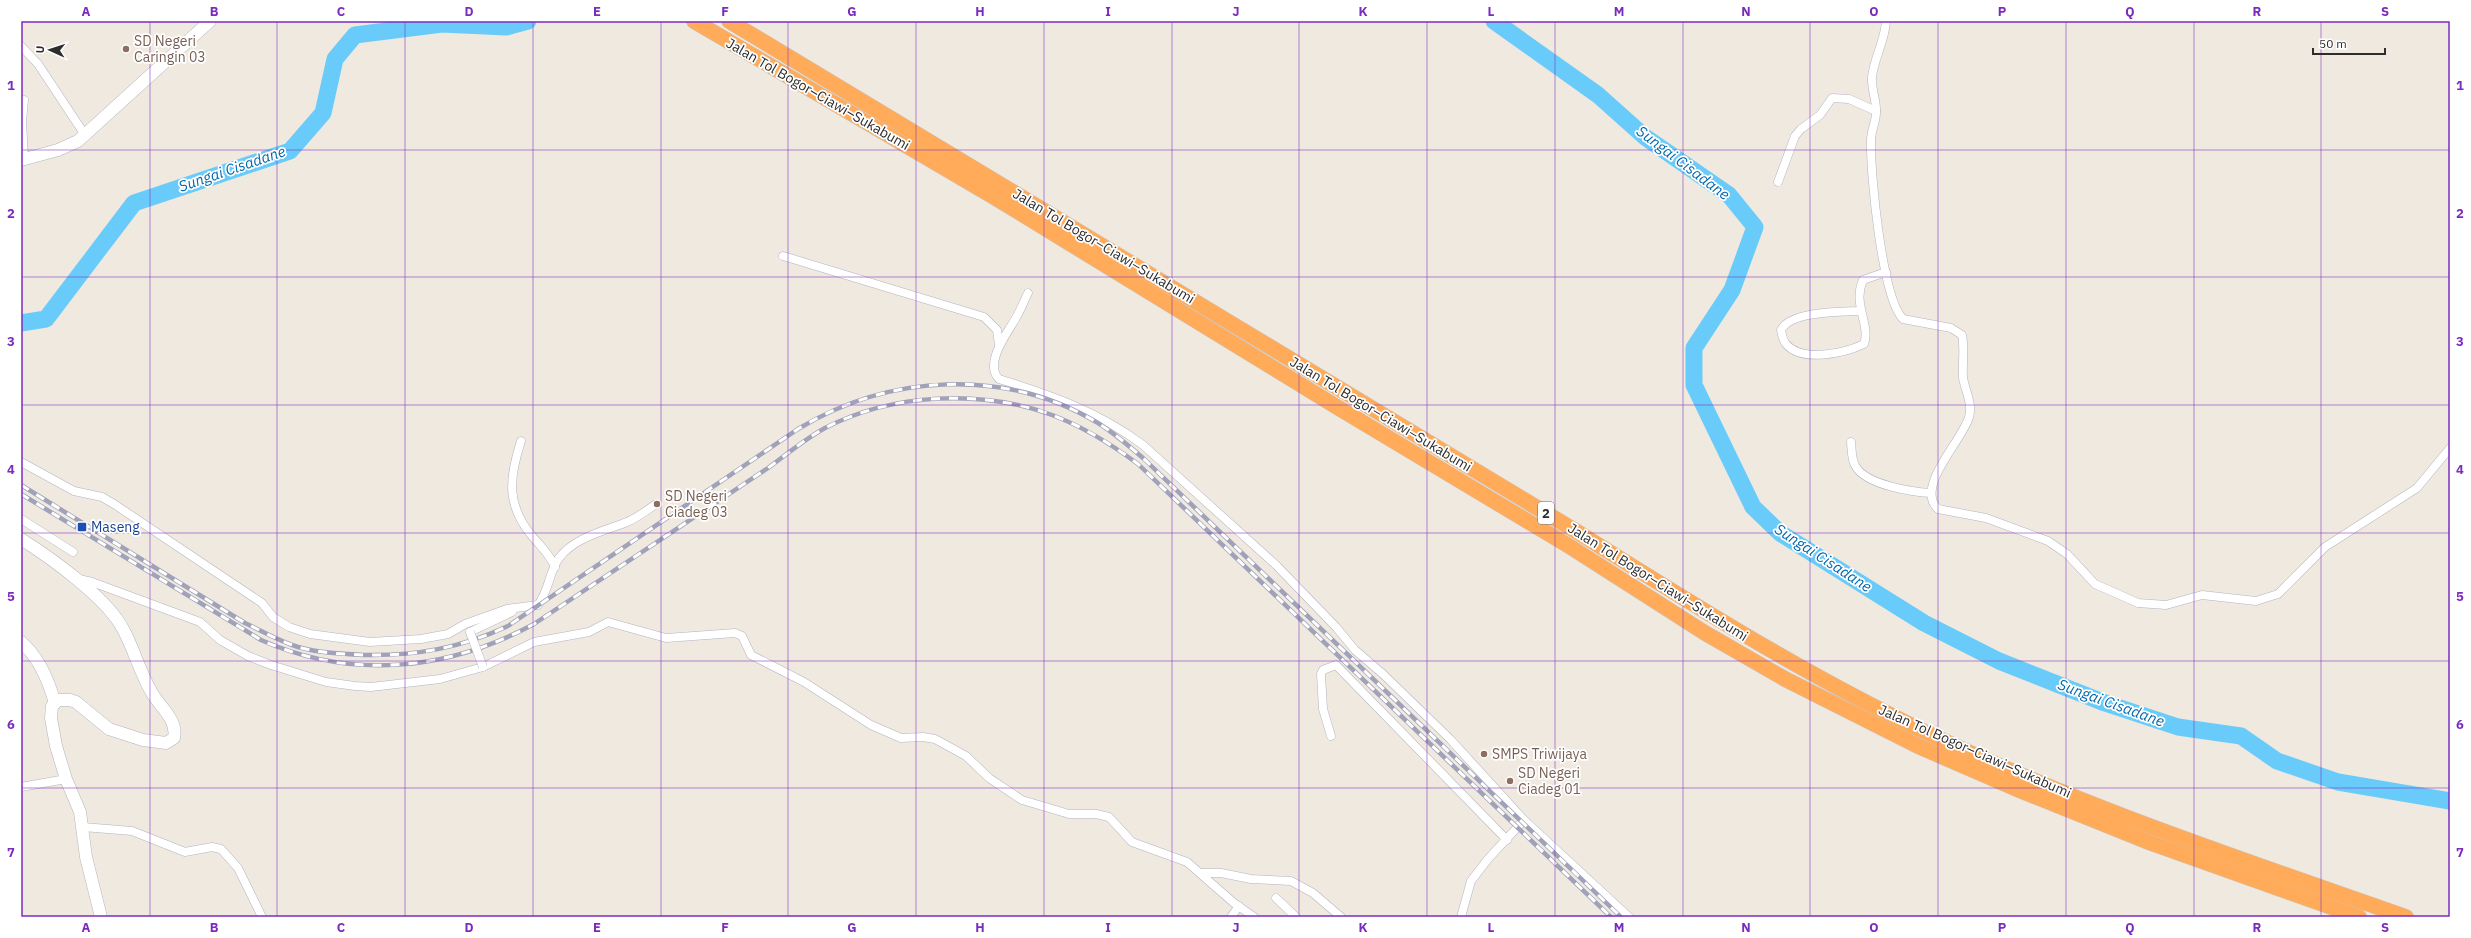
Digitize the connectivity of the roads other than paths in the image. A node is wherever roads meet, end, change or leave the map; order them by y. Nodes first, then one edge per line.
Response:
1 (210, 21) edge
2 (729, 21) edge
3 (1886, 21) edge
4 (699, 24) edge
5 (21, 46) edge
6 (24, 100) dead end
7 (1876, 111) junction
8 (85, 135) junction
9 (22, 159) edge
10 (1778, 182) dead end
11 (783, 256) dead end
12 (1886, 272) junction
13 (1028, 293) dead end
14 (1860, 311) junction
15 (999, 345) junction
16 (521, 441) dead end
17 (1851, 442) dead end
18 (2450, 448) edge
19 (21, 462) edge
20 (1931, 493) junction
21 (656, 504) dead end
22 (21, 519) edge
23 (21, 539) edge
24 (73, 552) dead end
25 (555, 567) junction
26 (74, 578) junction
27 (522, 607) junction
28 (21, 642) edge
29 (483, 666) junction
30 (55, 703) junction
31 (1331, 736) dead end
32 (66, 779) junction
33 (21, 787) edge
34 (1524, 820) junction
35 (83, 826) junction
36 (1507, 840) junction
37 (1201, 873) junction
38 (1276, 898) dead end
39 (1239, 906) junction
40 (101, 917) edge
41 (262, 917) edge
42 (1231, 917) edge
43 (1254, 917) edge
44 (1296, 917) edge
45 (1341, 917) edge
46 (1461, 917) edge
47 (1629, 917) edge
48 (2359, 917) edge
49 (2406, 917) edge

1 - 8 street
2 - 49 highway, Jalan Tol Bogor–Ciawi–Sukabumi / 2
3 - 7 street
4 - 48 highway, Jalan Tol Bogor–Ciawi–Sukabumi / 2
5 - 8 street
6 - 9 street
7 - 10 street
7 - 12 street
8 - 9 street
11 - 15 street
12 - 14 street
12 - 20 street
13 - 15 street
14 - 14 street
15 - 34 street
16 - 25 street
17 - 20 street
18 - 20 street
19 - 27 street
21 - 25 street
22 - 24 street
23 - 26 street
25 - 27 street
26 - 29 street
26 - 30 street
27 - 29 street, bridge
28 - 30 street
29 - 37 street
30 - 32 street
31 - 36 street
32 - 33 street
32 - 35 street
34 - 36 street
34 - 47 street
35 - 40 street
35 - 41 street
36 - 46 street
37 - 39 street
37 - 45 street
38 - 44 street
39 - 42 street
39 - 43 street

